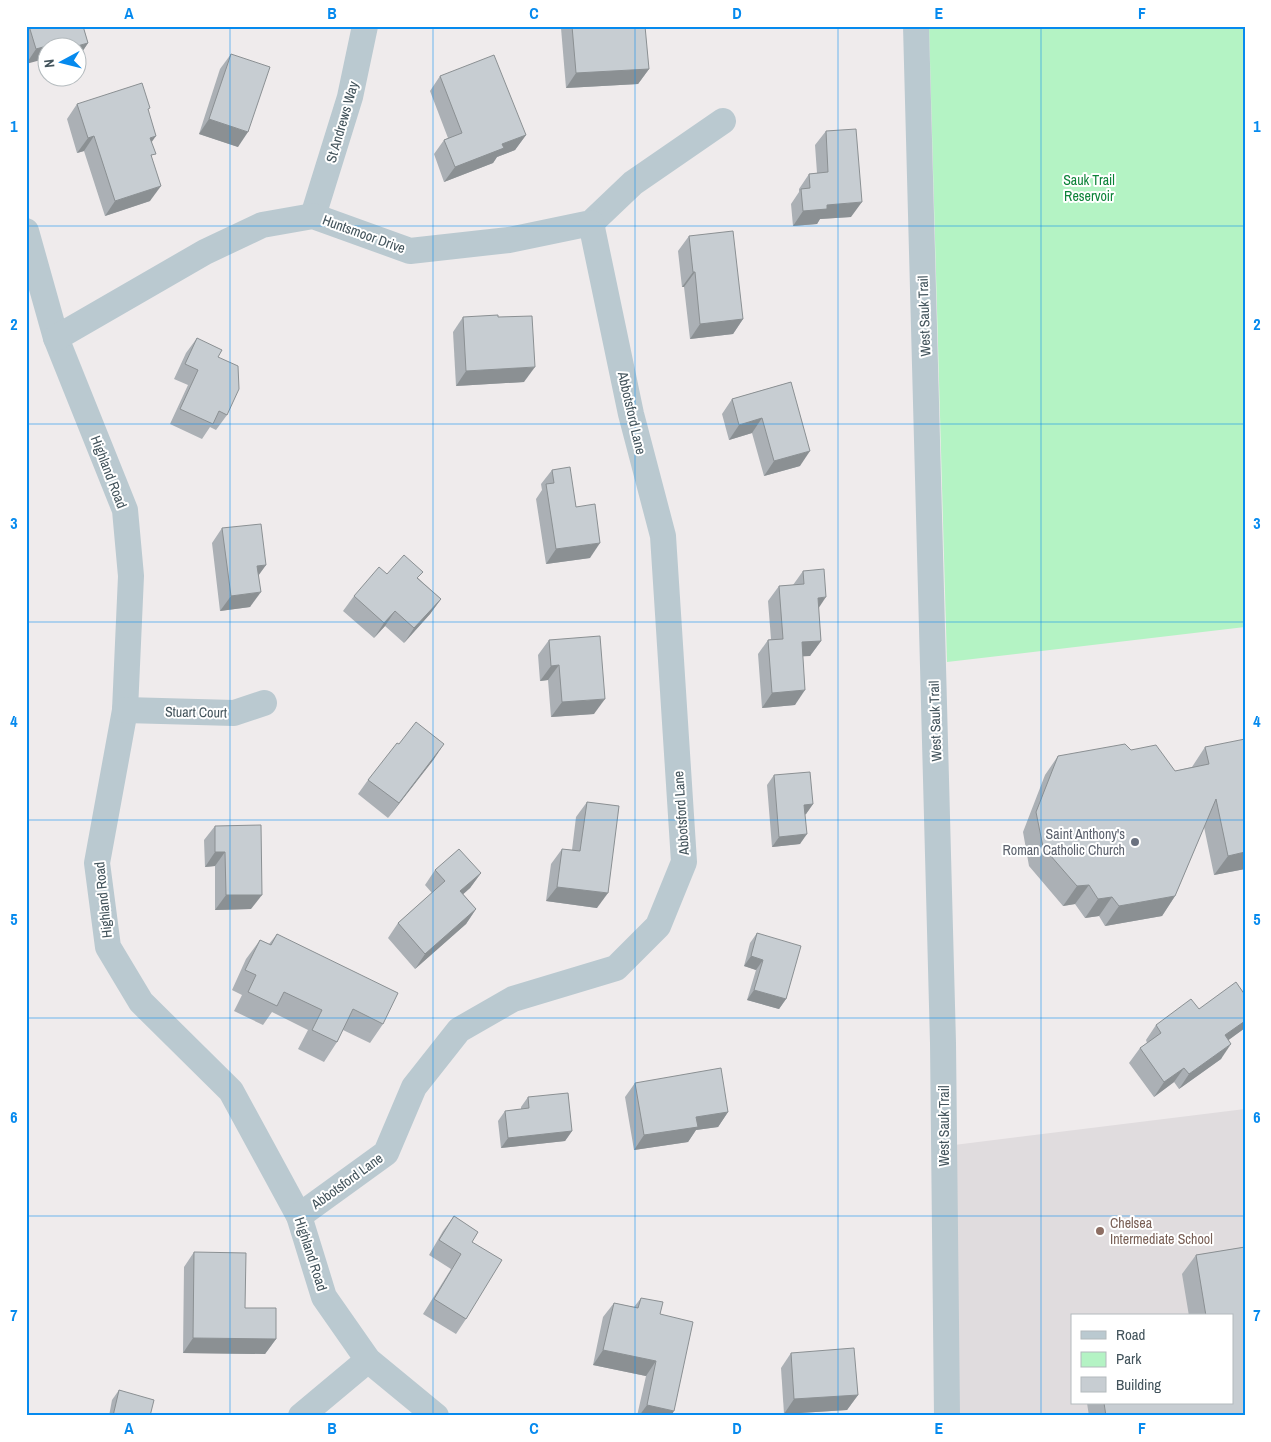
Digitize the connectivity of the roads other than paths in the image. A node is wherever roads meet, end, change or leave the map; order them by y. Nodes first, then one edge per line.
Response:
1 (365, 26) edge
2 (916, 26) edge
3 (723, 121) dead end
4 (313, 216) junction
5 (591, 223) junction
6 (26, 231) edge
7 (56, 338) junction
8 (264, 702) dead end
9 (125, 710) junction
10 (299, 1216) junction
11 (368, 1360) junction
12 (301, 1416) edge
13 (436, 1416) edge
14 (946, 1416) edge

1 - 4 street, St Andrews Way
2 - 14 street, West Sauk Trail
3 - 5 street
4 - 5 street, Huntsmoor Drive
4 - 7 street, Huntsmoor Drive
5 - 10 street, Abbotsford Lane
6 - 7 street, Highland Road
7 - 9 street, Highland Road
8 - 9 street, Stuart Court
9 - 10 street, Highland Road
10 - 11 street, Highland Road
11 - 12 street
11 - 13 street, Highland Road

